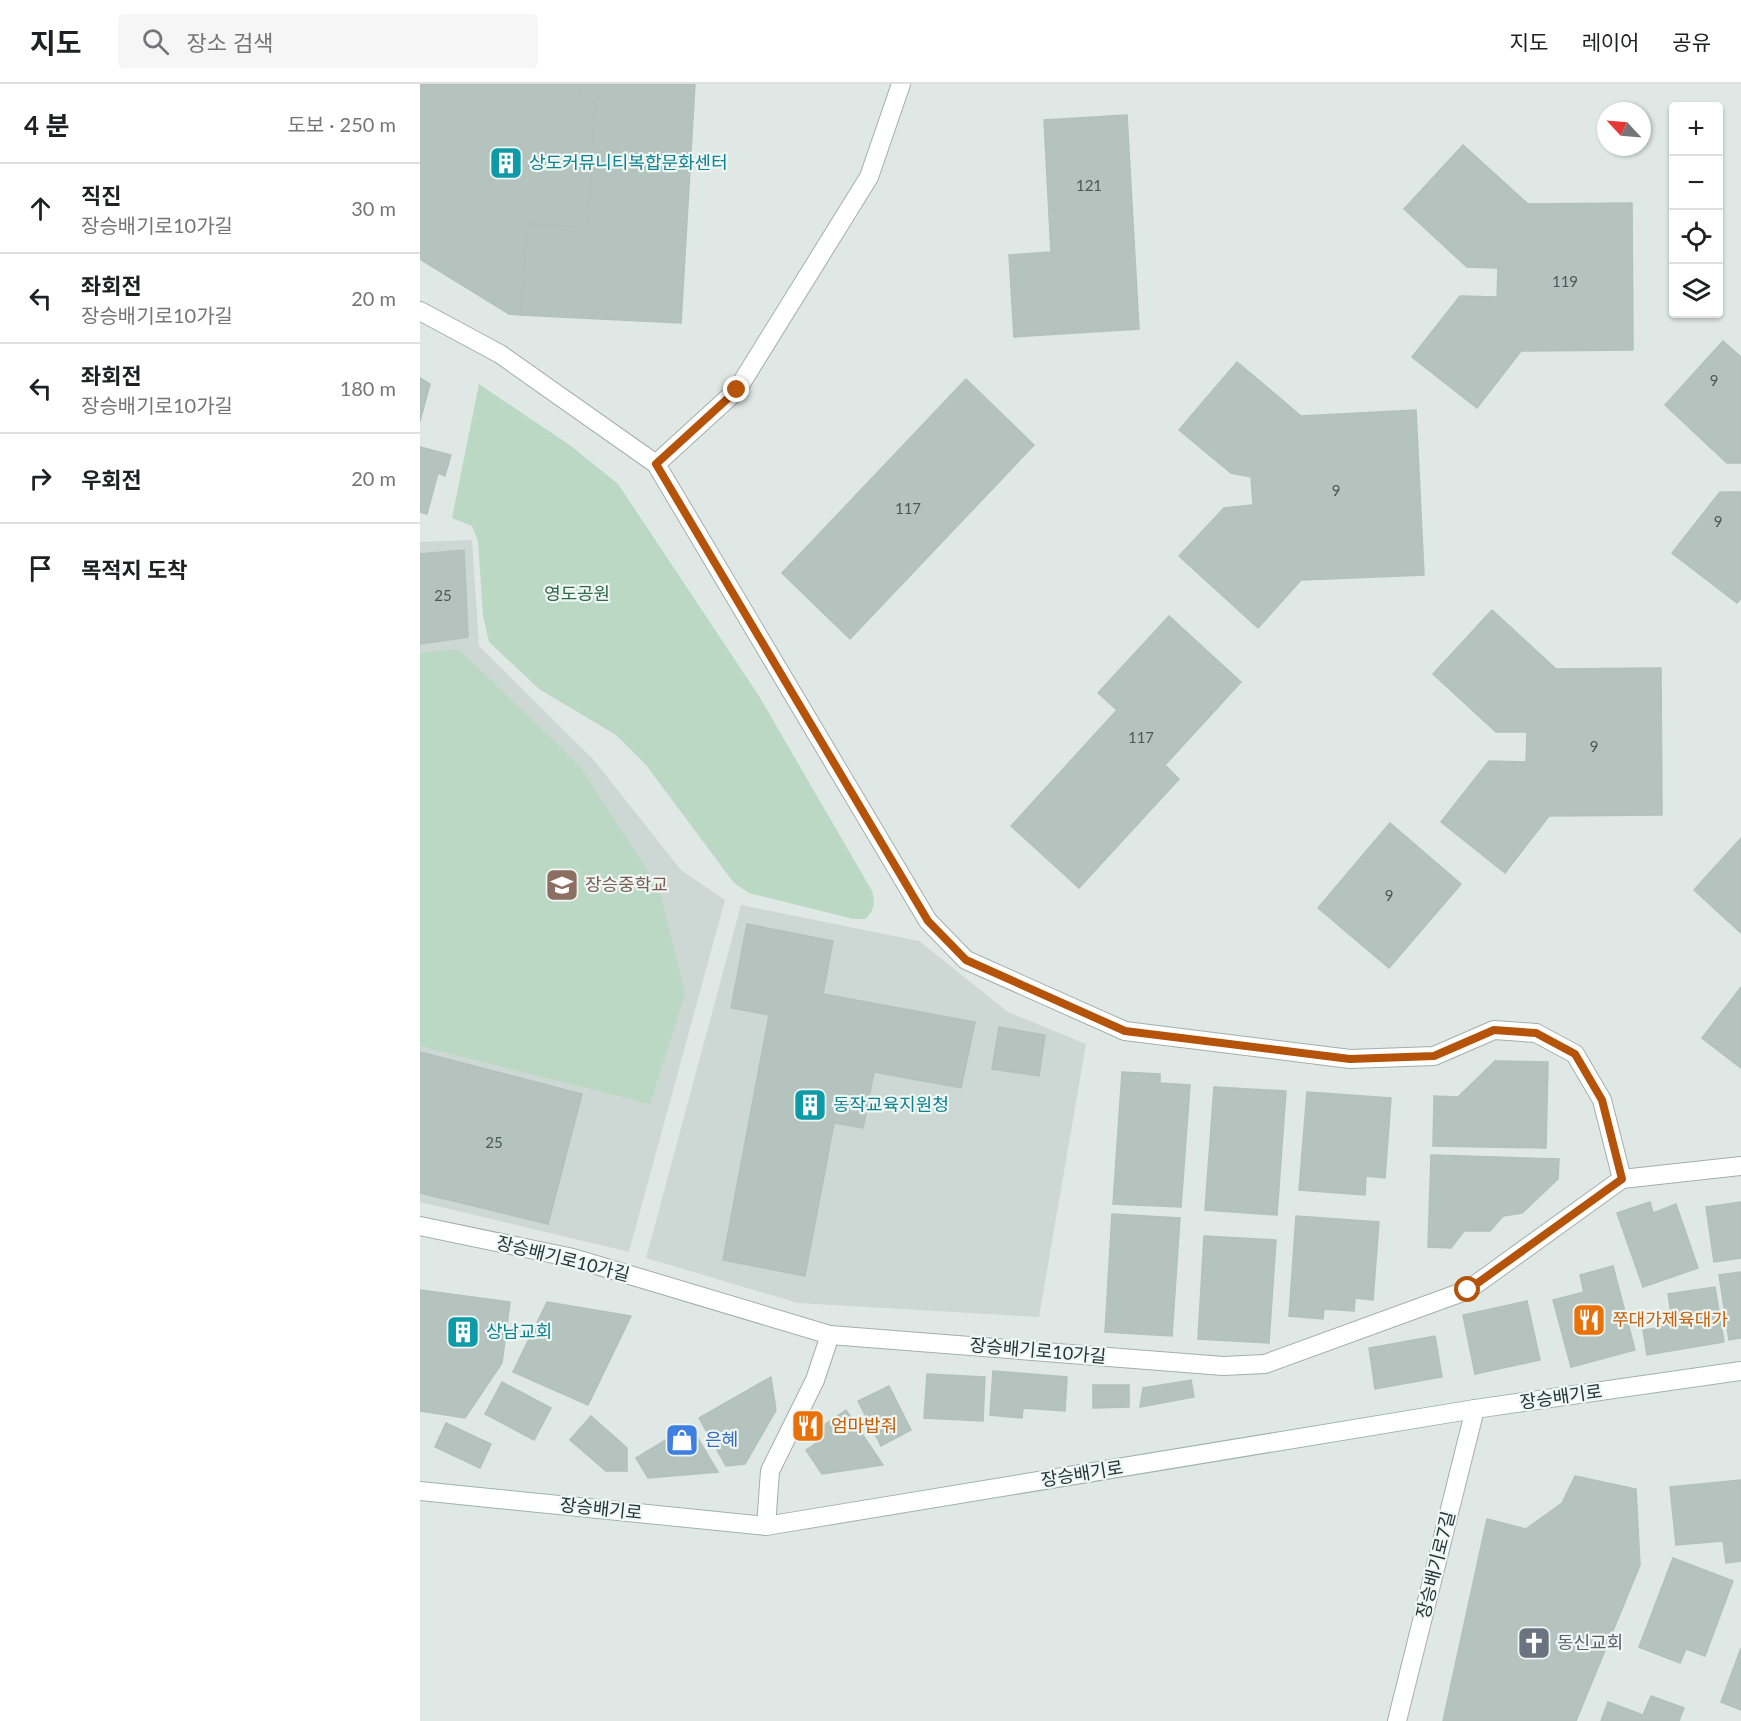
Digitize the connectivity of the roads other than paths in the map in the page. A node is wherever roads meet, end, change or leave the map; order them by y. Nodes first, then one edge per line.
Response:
1 (901, 84) edge
2 (420, 311) edge
3 (656, 464) junction
4 (1741, 1166) edge
5 (1622, 1179) junction
6 (420, 1226) edge
7 (830, 1335) junction
8 (1741, 1371) edge
9 (1475, 1409) junction
10 (420, 1491) edge
11 (766, 1526) junction
12 (1397, 1721) edge

1 - 3 main road
2 - 3 main road
3 - 5 main road
4 - 5 main road, 장승배기로10가길
5 - 7 main road, 장승배기로10가길
6 - 7 main road, 장승배기로10가길
7 - 11 main road
8 - 9 main road, 장승배기로
9 - 11 main road, 장승배기로
9 - 12 main road, 장승배기로7길
10 - 11 main road, 장승배기로

